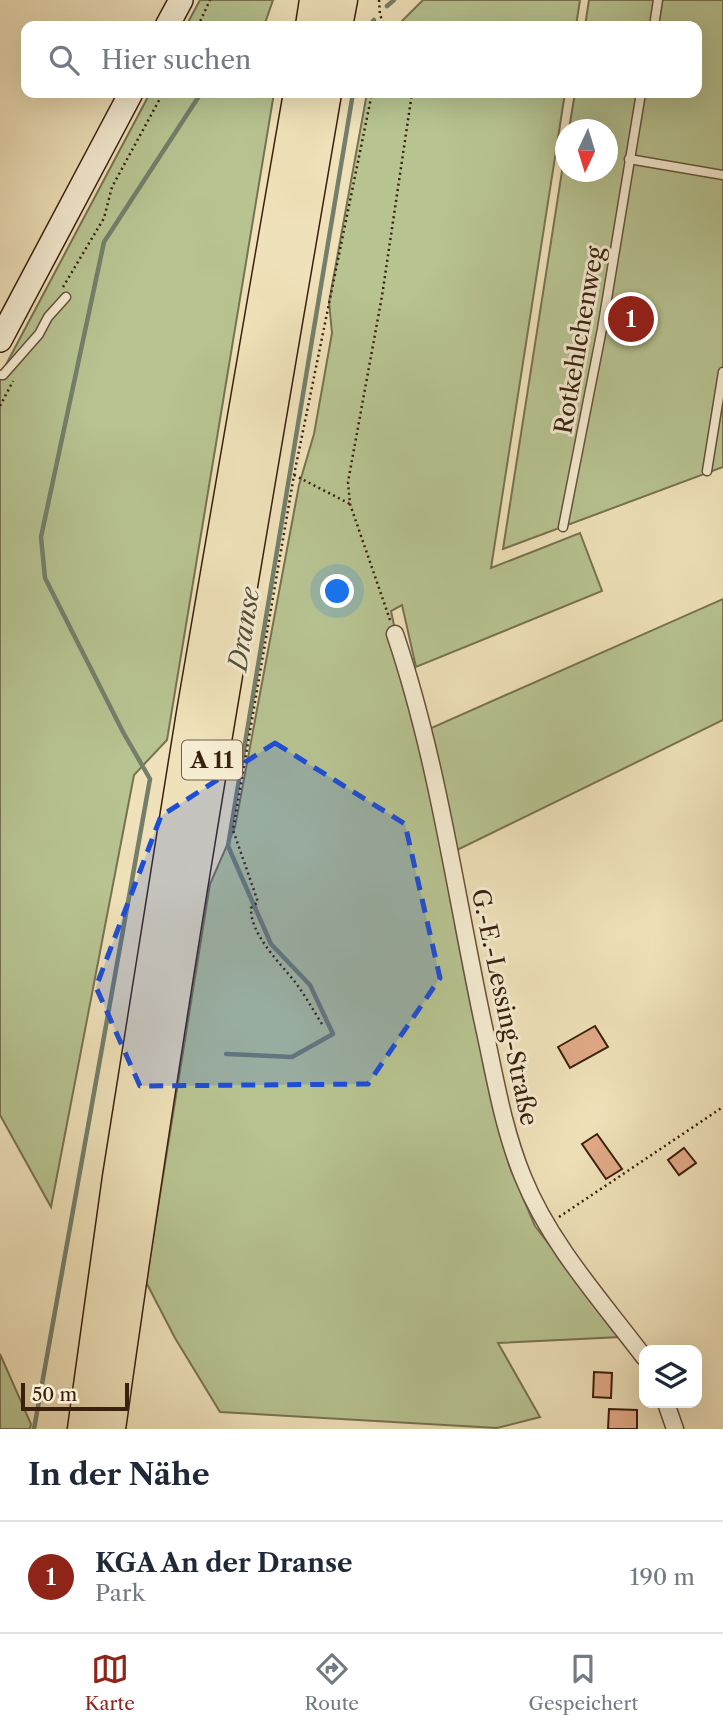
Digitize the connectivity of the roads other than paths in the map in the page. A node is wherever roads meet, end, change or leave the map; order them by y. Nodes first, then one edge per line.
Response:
1 (181, 0) edge
2 (315, 0) edge
3 (342, 0) edge
4 (659, 0) edge
5 (170, 21) edge
6 (312, 21) edge
7 (338, 21) edge
8 (655, 21) edge
9 (128, 98) edge
10 (298, 98) edge
11 (325, 98) edge
12 (640, 98) edge
13 (629, 159) junction
14 (723, 175) edge
15 (66, 298) dead end
16 (0, 340) edge
17 (723, 372) edge
18 (0, 375) edge
19 (707, 471) dead end
20 (564, 527) dead end
21 (395, 635) road end
22 (639, 1350) edge
23 (668, 1408) edge
24 (83, 1429) edge
25 (110, 1429) edge
26 (675, 1429) edge

1 - 5 main road
2 - 6 highway
3 - 7 highway
4 - 8 lane
9 - 16 main road
10 - 24 highway, A 11
11 - 25 highway, A 11
12 - 13 lane, Rotkehlchenweg
13 - 14 lane
13 - 20 lane, Rotkehlchenweg
15 - 18 lane
17 - 19 lane
21 - 22 street, G.-E.-Lessing-Straße
23 - 26 street

